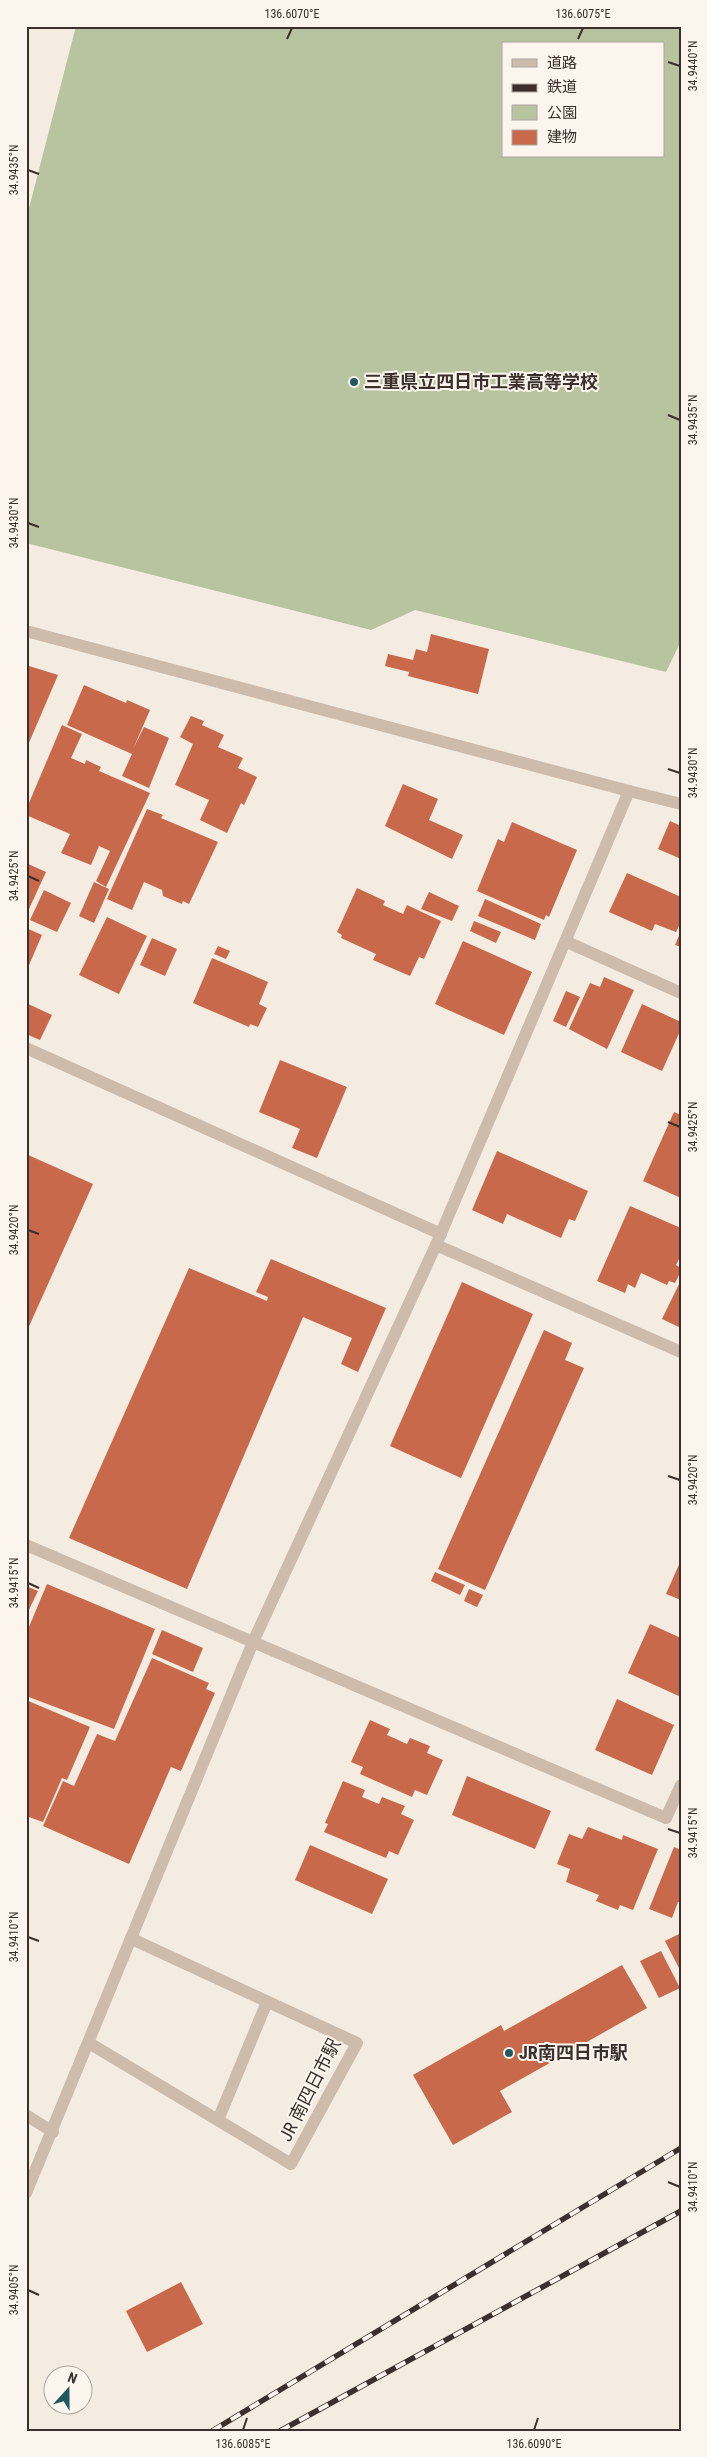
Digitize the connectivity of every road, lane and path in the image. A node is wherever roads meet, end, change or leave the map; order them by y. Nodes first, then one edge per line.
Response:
1 (26, 631) edge
2 (629, 791) junction
3 (681, 804) edge
4 (566, 942) junction
5 (681, 993) edge
6 (26, 1048) edge
7 (439, 1240) junction
8 (681, 1352) edge
9 (26, 1545) edge
10 (253, 1642) junction
11 (681, 1785) edge
12 (132, 1939) junction
13 (267, 2002) junction
14 (89, 2043) junction
15 (26, 2116) edge
16 (218, 2120) junction
17 (53, 2132) junction
18 (26, 2194) edge

1 - 2 street
2 - 3 street
2 - 4 street
4 - 5 street
4 - 7 street
6 - 7 street
7 - 8 street
7 - 10 street
9 - 10 street
10 - 11 street
10 - 12 street
12 - 13 street, JR 南四日市駅
12 - 14 street
13 - 16 street
13 - 16 street, JR 南四日市駅
14 - 16 street, JR 南四日市駅
14 - 17 street
15 - 17 street
17 - 18 street

